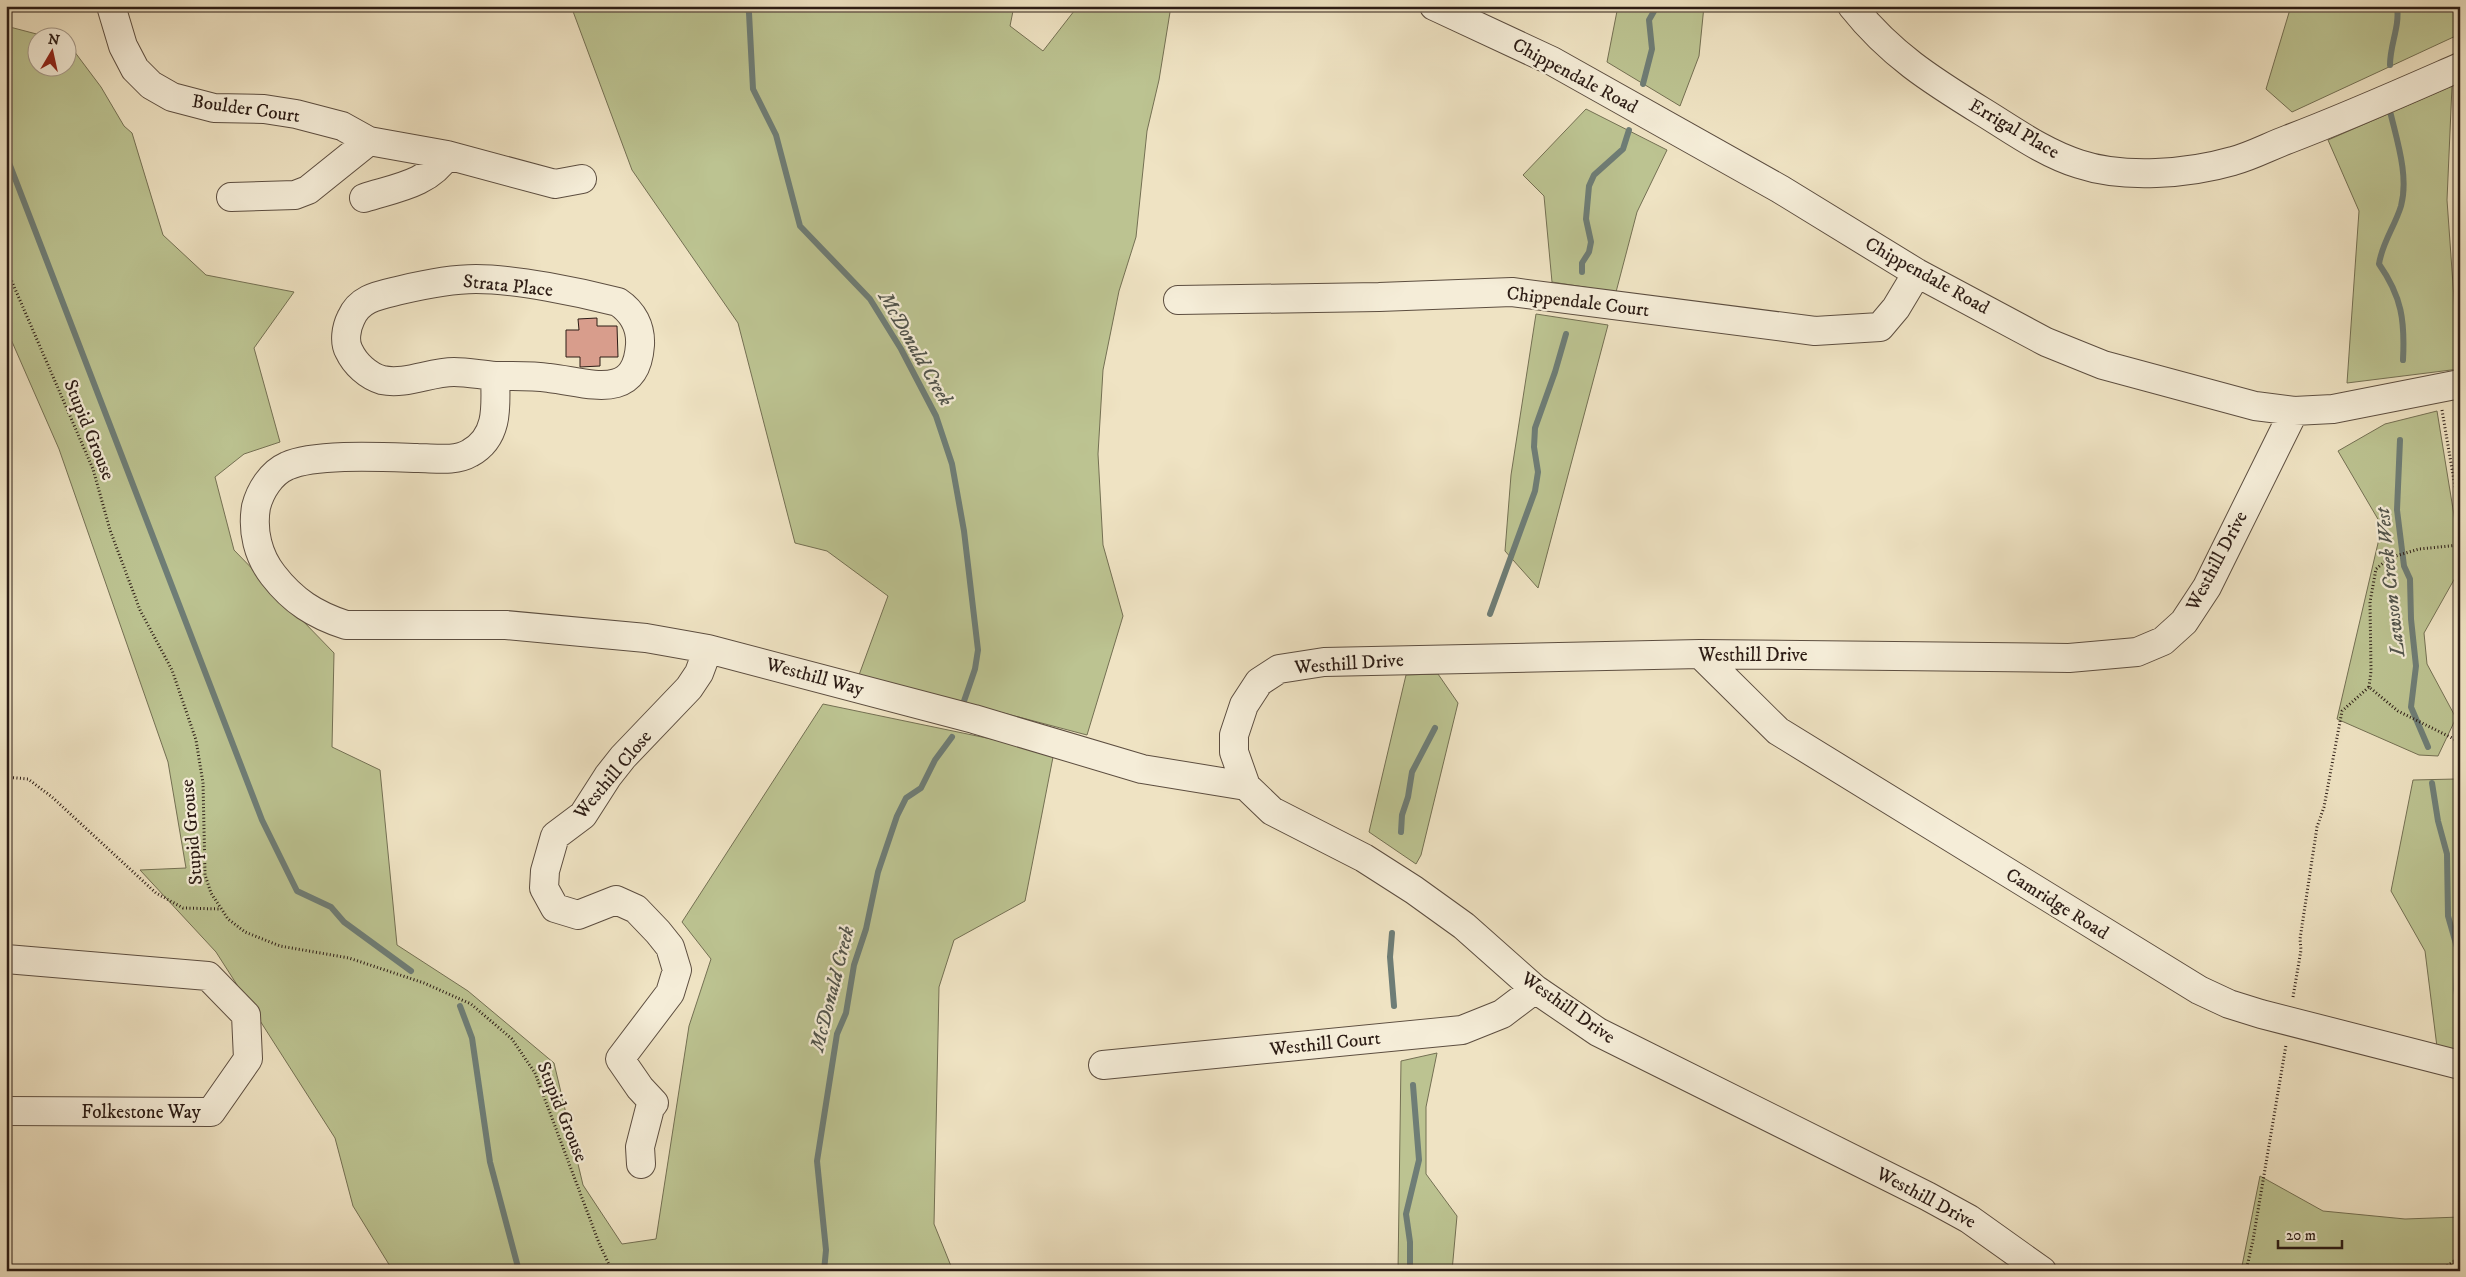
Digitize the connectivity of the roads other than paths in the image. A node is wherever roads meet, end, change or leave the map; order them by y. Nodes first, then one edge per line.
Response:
1 (112, 6) edge
2 (1434, 6) edge
3 (1852, 6) edge
4 (2460, 67) edge
5 (369, 141) junction
6 (447, 155) junction
7 (582, 179) dead end
8 (231, 197) dead end
9 (364, 198) dead end
10 (1917, 273) junction
11 (1178, 300) dead end
12 (495, 376) junction
13 (2460, 384) edge
14 (2294, 411) junction
15 (708, 649) junction
16 (1700, 654) junction
17 (1246, 786) junction
18 (6, 959) edge
19 (1535, 989) junction
20 (2460, 1064) edge
21 (1103, 1066) dead end
22 (6, 1111) edge
23 (642, 1164) dead end
24 (2042, 1271) edge

1 - 5 street, Boulder Court
2 - 10 street, Chippendale Road
3 - 4 street, Errigal Place
5 - 6 street, Boulder Court
5 - 8 street
6 - 7 street, Boulder Court
6 - 9 street
10 - 11 street, Chippendale Court
10 - 14 street, Chippendale Road
12 - 12 street, Strata Place
12 - 15 street, Westhill Way
13 - 14 street, Chippendale Road
14 - 16 street, Westhill Drive
15 - 17 street, Westhill Way
15 - 23 street, Westhill Close
16 - 17 street, Westhill Drive
16 - 20 street, Camridge Road
17 - 19 street, Westhill Drive
18 - 22 street, Folkestone Way
19 - 21 street, Westhill Court
19 - 24 street, Westhill Drive

